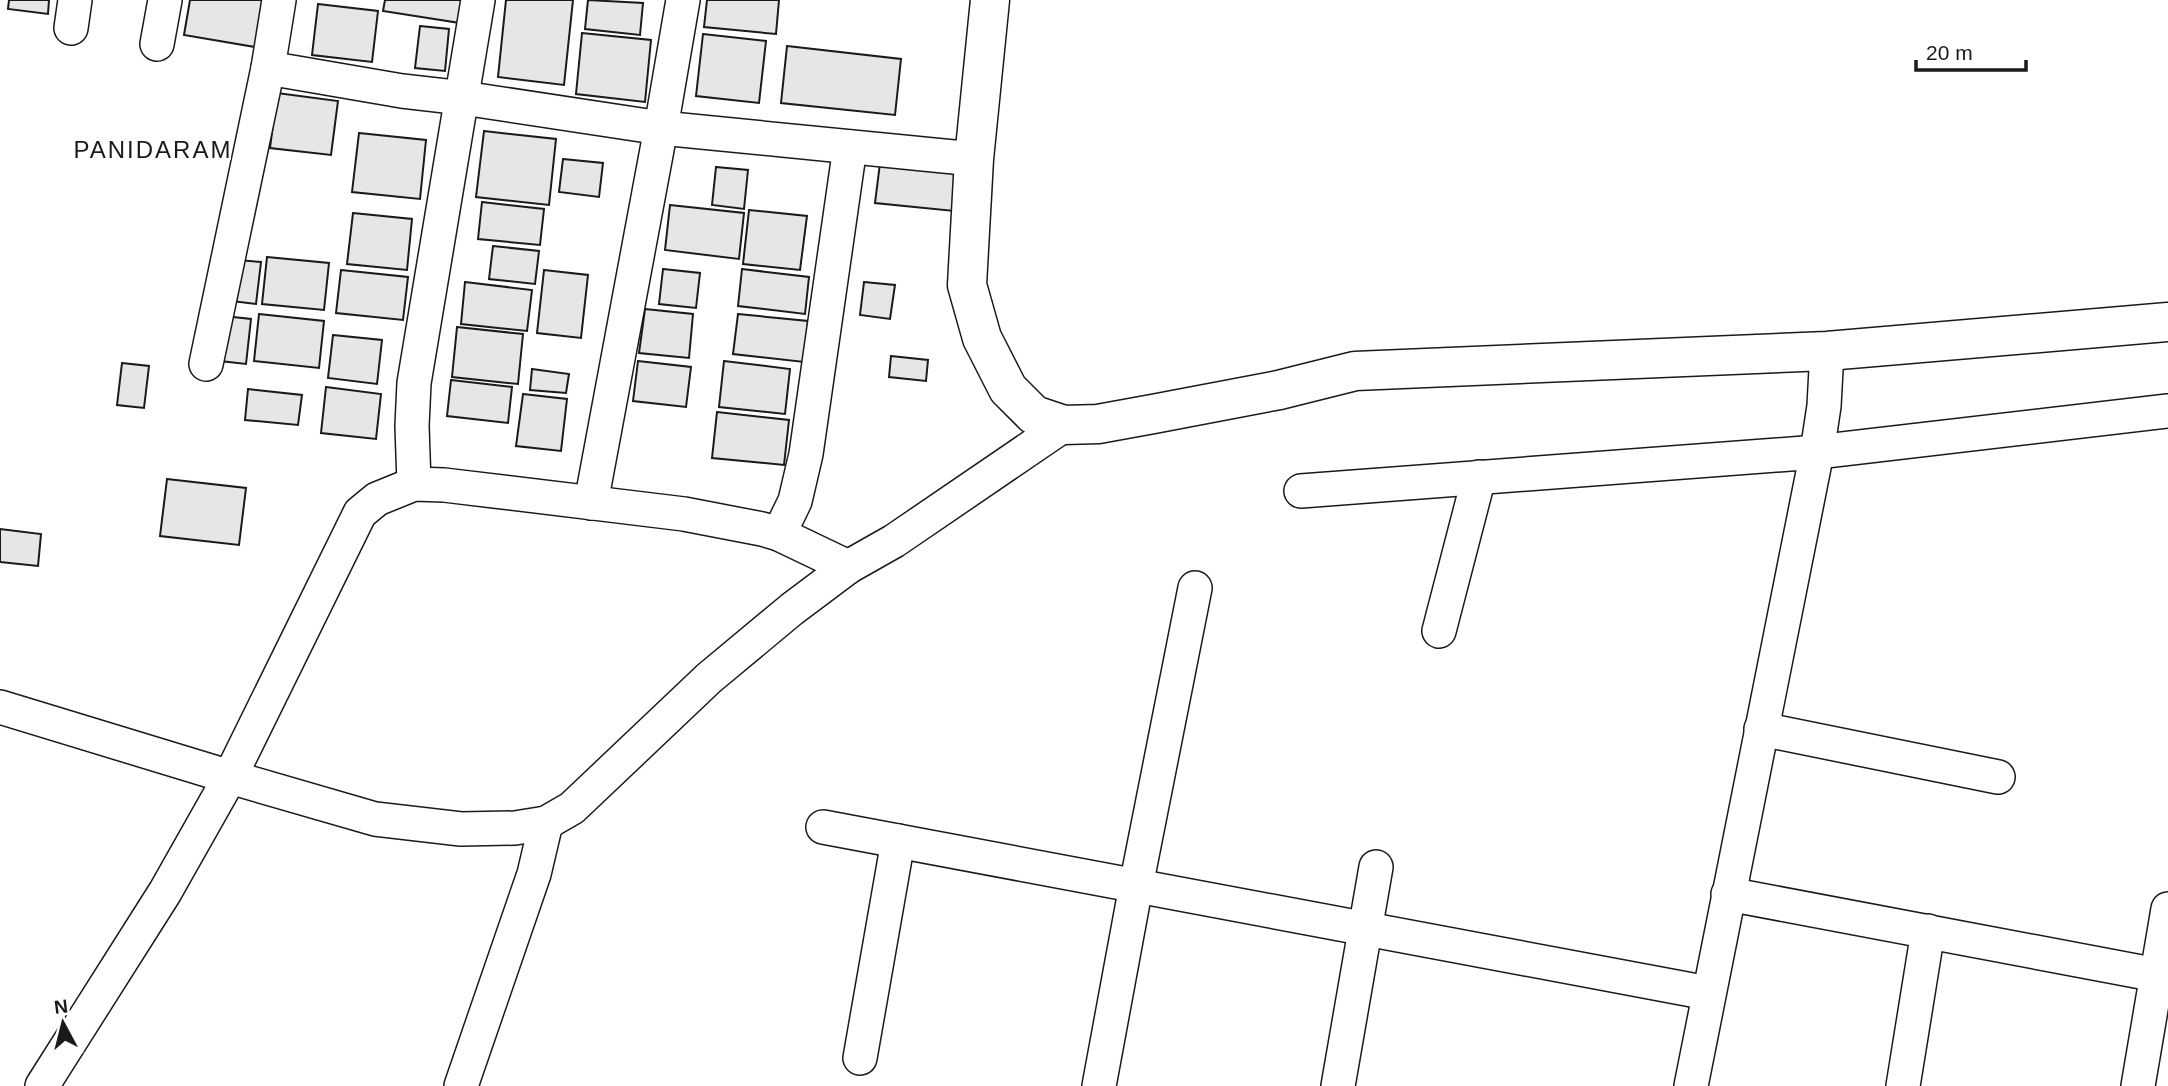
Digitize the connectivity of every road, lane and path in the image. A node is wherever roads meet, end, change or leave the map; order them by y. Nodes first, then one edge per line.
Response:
1 (165, 0) edge
2 (279, 0) edge
3 (478, 0) edge
4 (682, 0) edge
5 (990, 0) edge
6 (157, 44) dead end
7 (268, 68) junction
8 (463, 98) junction
9 (661, 128) junction
10 (850, 147) junction
11 (974, 159) junction
12 (2168, 322) edge
13 (1827, 351) junction
14 (206, 364) dead end
15 (2168, 411) edge
16 (1064, 425) junction
17 (1817, 453) junction
18 (1479, 477) junction
19 (414, 484) junction
20 (1301, 491) dead end
21 (591, 503) junction
22 (779, 534) junction
23 (848, 567) junction
24 (1195, 588) dead end
25 (1439, 631) dead end
26 (0, 707) edge
27 (1761, 729) junction
28 (230, 777) junction
29 (1998, 777) dead end
30 (545, 823) junction
31 (823, 827) dead end
32 (898, 841) junction
33 (1376, 867) dead end
34 (1136, 886) junction
35 (1728, 894) junction
36 (2168, 909) edge
37 (1365, 929) junction
38 (1928, 932) junction
39 (2162, 976) edge
40 (1708, 993) junction
41 (860, 1058) dead end
42 (42, 1086) edge
43 (461, 1086) edge
44 (1099, 1086) edge
45 (1338, 1086) edge
46 (1691, 1086) edge
47 (1903, 1086) edge
48 (2138, 1086) edge

1 - 6 street
2 - 7 street
3 - 8 street
4 - 9 street
5 - 11 main road
7 - 8 street
7 - 14 street
8 - 9 street
8 - 19 street
9 - 10 street
9 - 21 street
10 - 11 street
10 - 22 street
11 - 16 main road
12 - 13 main road
13 - 16 main road
13 - 17 street
15 - 17 street
16 - 23 street
17 - 18 street
17 - 27 street
18 - 20 street
18 - 25 street
19 - 21 street
19 - 28 street
21 - 22 street
22 - 23 street
23 - 30 street
24 - 34 street
26 - 28 street
27 - 29 street
27 - 35 street
28 - 30 street
28 - 42 street
30 - 43 street
31 - 32 street
32 - 34 street
32 - 41 street
33 - 37 street
34 - 37 street
34 - 44 street
35 - 38 street
35 - 40 street
36 - 39 street
37 - 40 street
37 - 45 street
38 - 39 street
38 - 47 street
39 - 48 street
40 - 46 street

